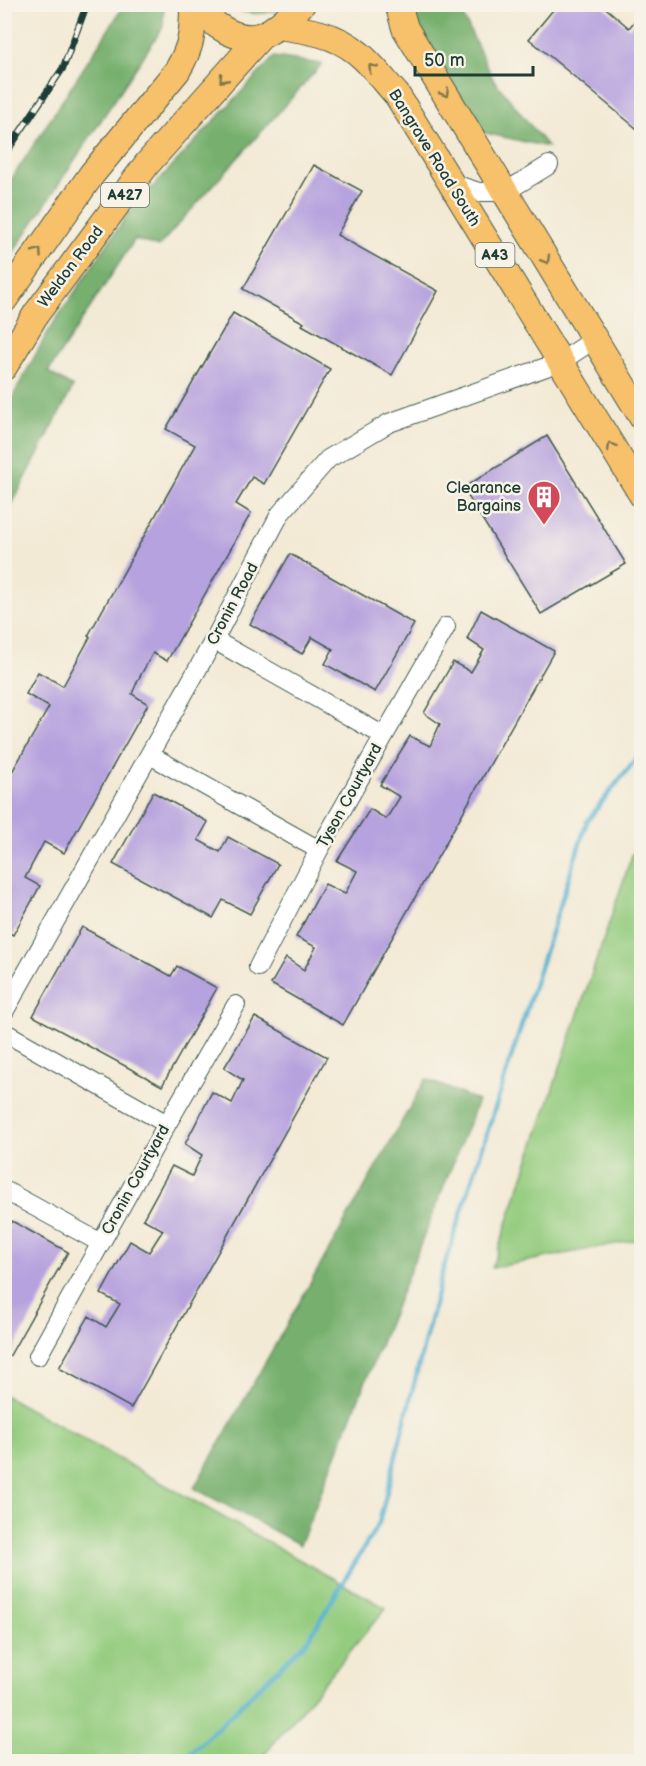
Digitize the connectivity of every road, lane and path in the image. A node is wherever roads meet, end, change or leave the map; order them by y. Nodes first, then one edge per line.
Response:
1 (195, 4) edge
2 (302, 4) edge
3 (398, 4) edge
4 (270, 31) junction
5 (549, 165) dead end
6 (451, 183) junction
7 (505, 192) junction
8 (4, 300) edge
9 (595, 339) junction
10 (560, 362) junction
11 (4, 367) edge
12 (642, 417) edge
13 (642, 495) edge
14 (446, 627) dead end
15 (214, 640) junction
16 (384, 736) junction
17 (150, 755) junction
18 (320, 850) junction
19 (258, 966) dead end
20 (236, 1005) dead end
21 (4, 1012) edge
22 (4, 1032) edge
23 (167, 1124) junction
24 (4, 1190) edge
25 (101, 1243) junction
26 (38, 1356) dead end

1 - 4 highway, A43
8 -> 1 highway, Weldon Road / A427
2 - 4 highway, Weldon Road
3 -> 7 highway, A43
6 -> 4 highway, Bangrave Road South / A43
4 -> 11 highway, Weldon Road / A427
5 - 7 street
6 - 7 street
6 - 10 highway, Bangrave Road South / A43
7 -> 9 highway, A43
9 - 10 street, Cronin Road
9 - 12 highway, A43
13 -> 10 highway, Bangrave Road South / A43
10 - 15 street, Cronin Road
14 - 16 street, Tyson Courtyard
15 - 16 street
15 - 17 street, Cronin Road
16 - 18 street, Tyson Courtyard
17 - 18 street
17 - 21 street, Cronin Road
18 - 19 street, Tyson Courtyard
20 - 23 street, Cronin Courtyard
22 - 23 street
23 - 25 street, Cronin Courtyard
24 - 25 street
25 - 26 street, Cronin Courtyard

